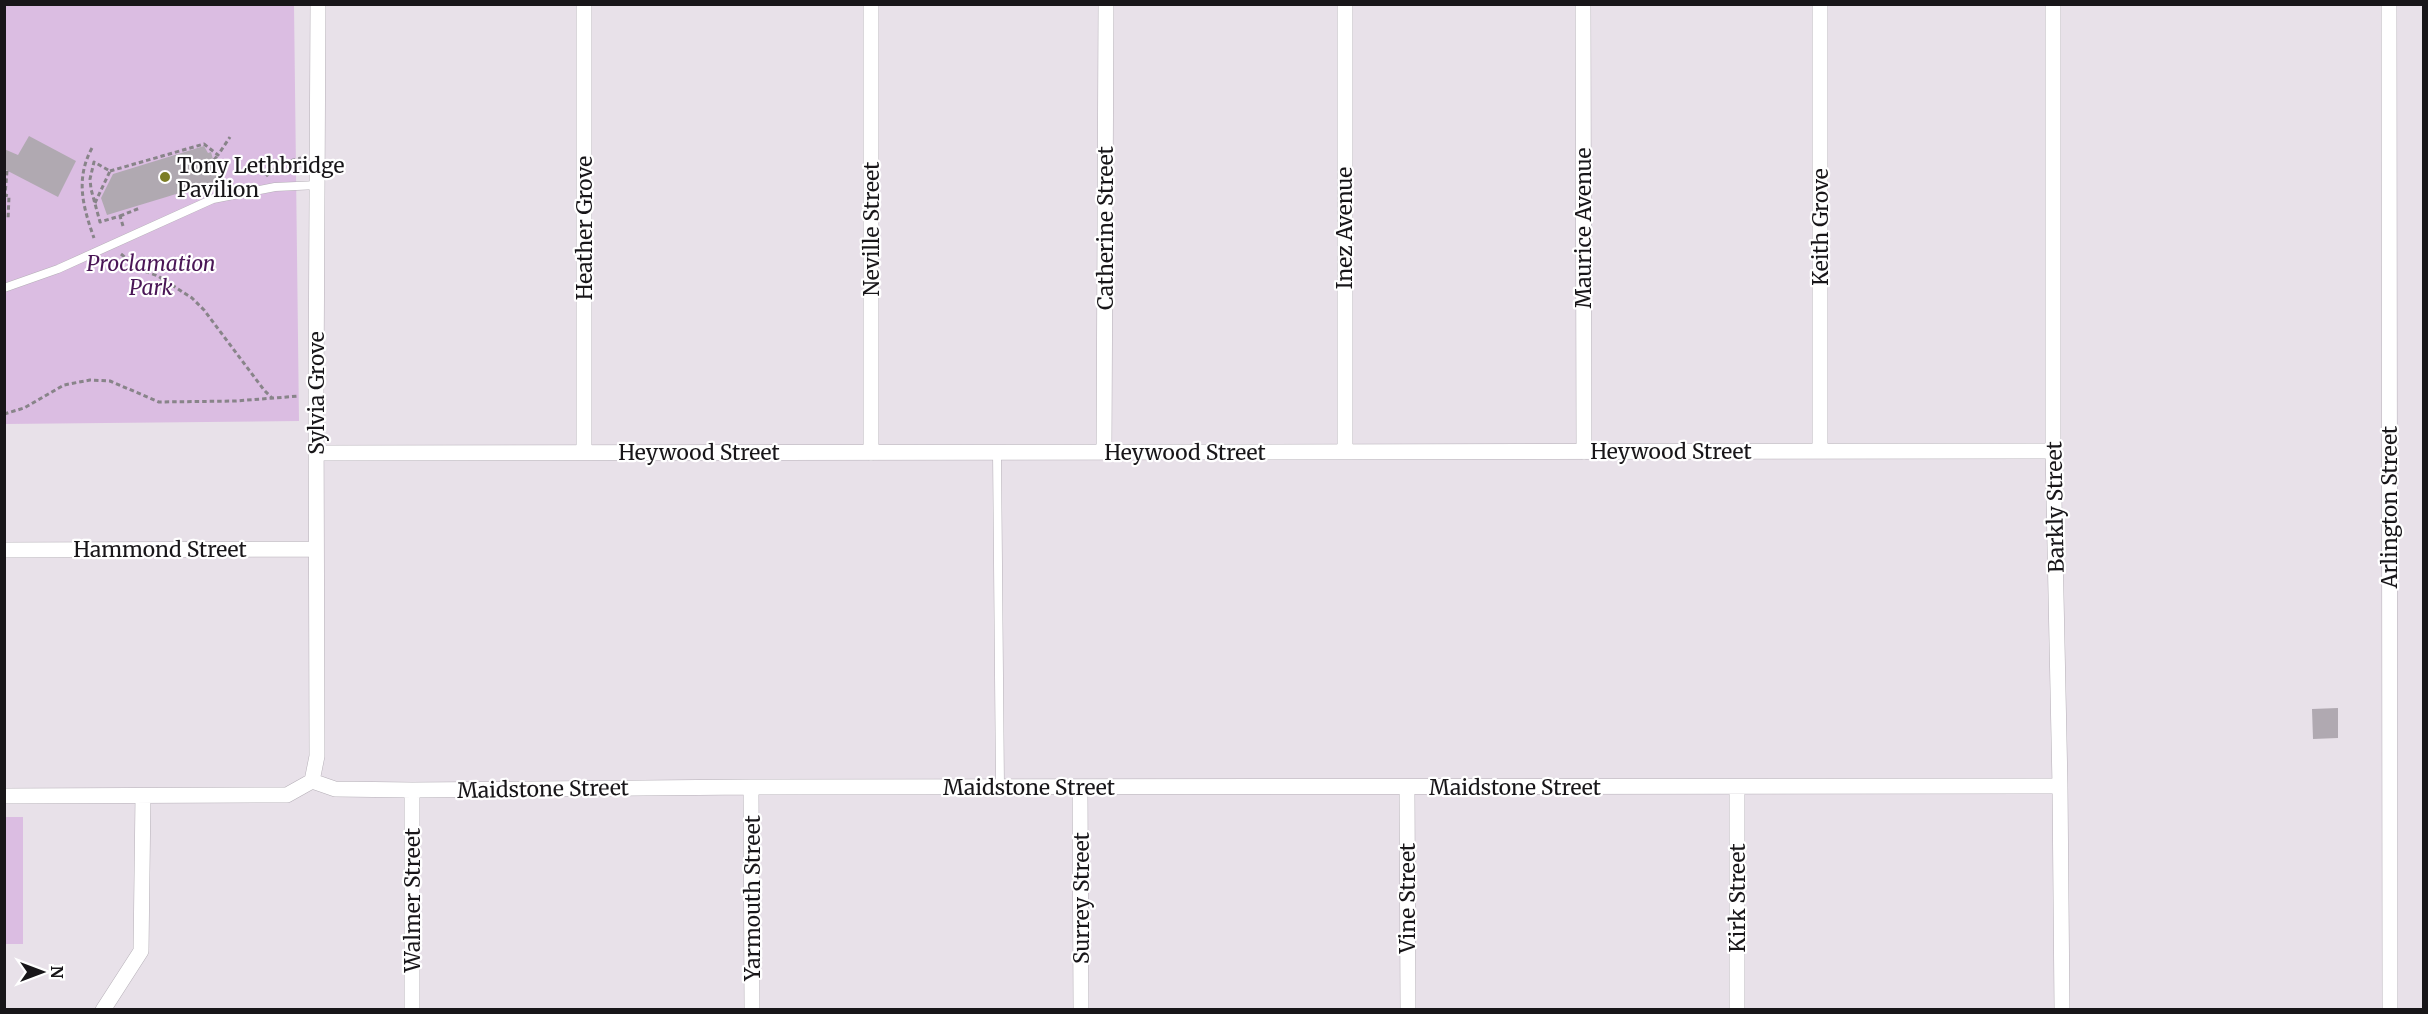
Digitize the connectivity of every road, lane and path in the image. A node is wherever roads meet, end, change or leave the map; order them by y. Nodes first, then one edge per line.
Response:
1 (318, 4) edge
2 (584, 4) edge
3 (871, 4) edge
4 (1106, 4) edge
5 (1345, 4) edge
6 (1583, 4) edge
7 (1820, 4) edge
8 (2053, 4) edge
9 (2389, 4) edge
10 (230, 137) dead end
11 (92, 148) dead end
12 (218, 155) junction
13 (214, 160) dead end
14 (7, 171) dead end
15 (111, 171) junction
16 (318, 185) junction
17 (95, 203) junction
18 (140, 208) dead end
19 (120, 216) junction
20 (8, 220) dead end
21 (123, 226) dead end
22 (114, 244) junction
23 (99, 251) junction
24 (4, 288) edge
25 (316, 395) junction
26 (273, 399) junction
27 (4, 414) edge
28 (1820, 450) junction
29 (584, 451) junction
30 (1345, 451) junction
31 (2054, 451) junction
32 (997, 452) junction
33 (1104, 452) junction
34 (1584, 452) junction
35 (316, 453) junction
36 (871, 453) junction
37 (316, 549) junction
38 (4, 550) edge
39 (312, 780) junction
40 (2060, 786) junction
41 (751, 787) junction
42 (1000, 787) junction
43 (1080, 787) junction
44 (1407, 787) junction
45 (1737, 787) junction
46 (412, 790) junction
47 (4, 796) edge
48 (143, 796) junction
49 (103, 1010) edge
50 (412, 1010) edge
51 (752, 1010) edge
52 (1081, 1010) edge
53 (1408, 1010) edge
54 (1737, 1010) edge
55 (2062, 1010) edge
56 (2390, 1010) edge

1 - 16 street, Sylvia Grove
2 - 29 street, Heather Grove
3 - 36 street, Neville Street
4 - 33 street, Catherine Street
5 - 30 street, Inez Avenue
6 - 34 street, Maurice Avenue
7 - 28 street, Keith Grove
8 - 31 street, Barkly Street
9 - 56 street, Arlington Street
10 - 12 path
11 - 23 path
12 - 13 path
12 - 15 path
14 - 20 path
15 - 17 path
15 - 17 path
16 - 22 lane
16 - 25 street, Sylvia Grove
17 - 19 path
18 - 19 path
19 - 21 path
22 - 23 lane
22 - 26 path
23 - 24 lane
25 - 26 path
25 - 35 street, Sylvia Grove
26 - 27 path
28 - 31 street, Heywood Street
28 - 34 street, Heywood Street
29 - 35 street, Heywood Street
29 - 36 street, Heywood Street
30 - 33 street, Heywood Street
30 - 34 street, Heywood Street
31 - 40 street, Barkly Street
32 - 33 street, Heywood Street
32 - 36 street, Heywood Street
32 - 42 lane
35 - 37 street, Sylvia Grove
37 - 38 street, Hammond Street
37 - 39 street, Sylvia Grove
39 - 46 street, Maidstone Street
39 - 48 street
40 - 45 street, Maidstone Street
40 - 55 street, Barkly Street
41 - 42 street, Maidstone Street
41 - 46 street, Maidstone Street
41 - 51 street, Yarmouth Street
42 - 43 street, Maidstone Street
43 - 44 street, Maidstone Street
43 - 52 street, Surrey Street
44 - 45 street, Maidstone Street
44 - 53 street, Vine Street
45 - 54 street, Kirk Street
46 - 50 street, Walmer Street
47 - 48 street
48 - 49 street

